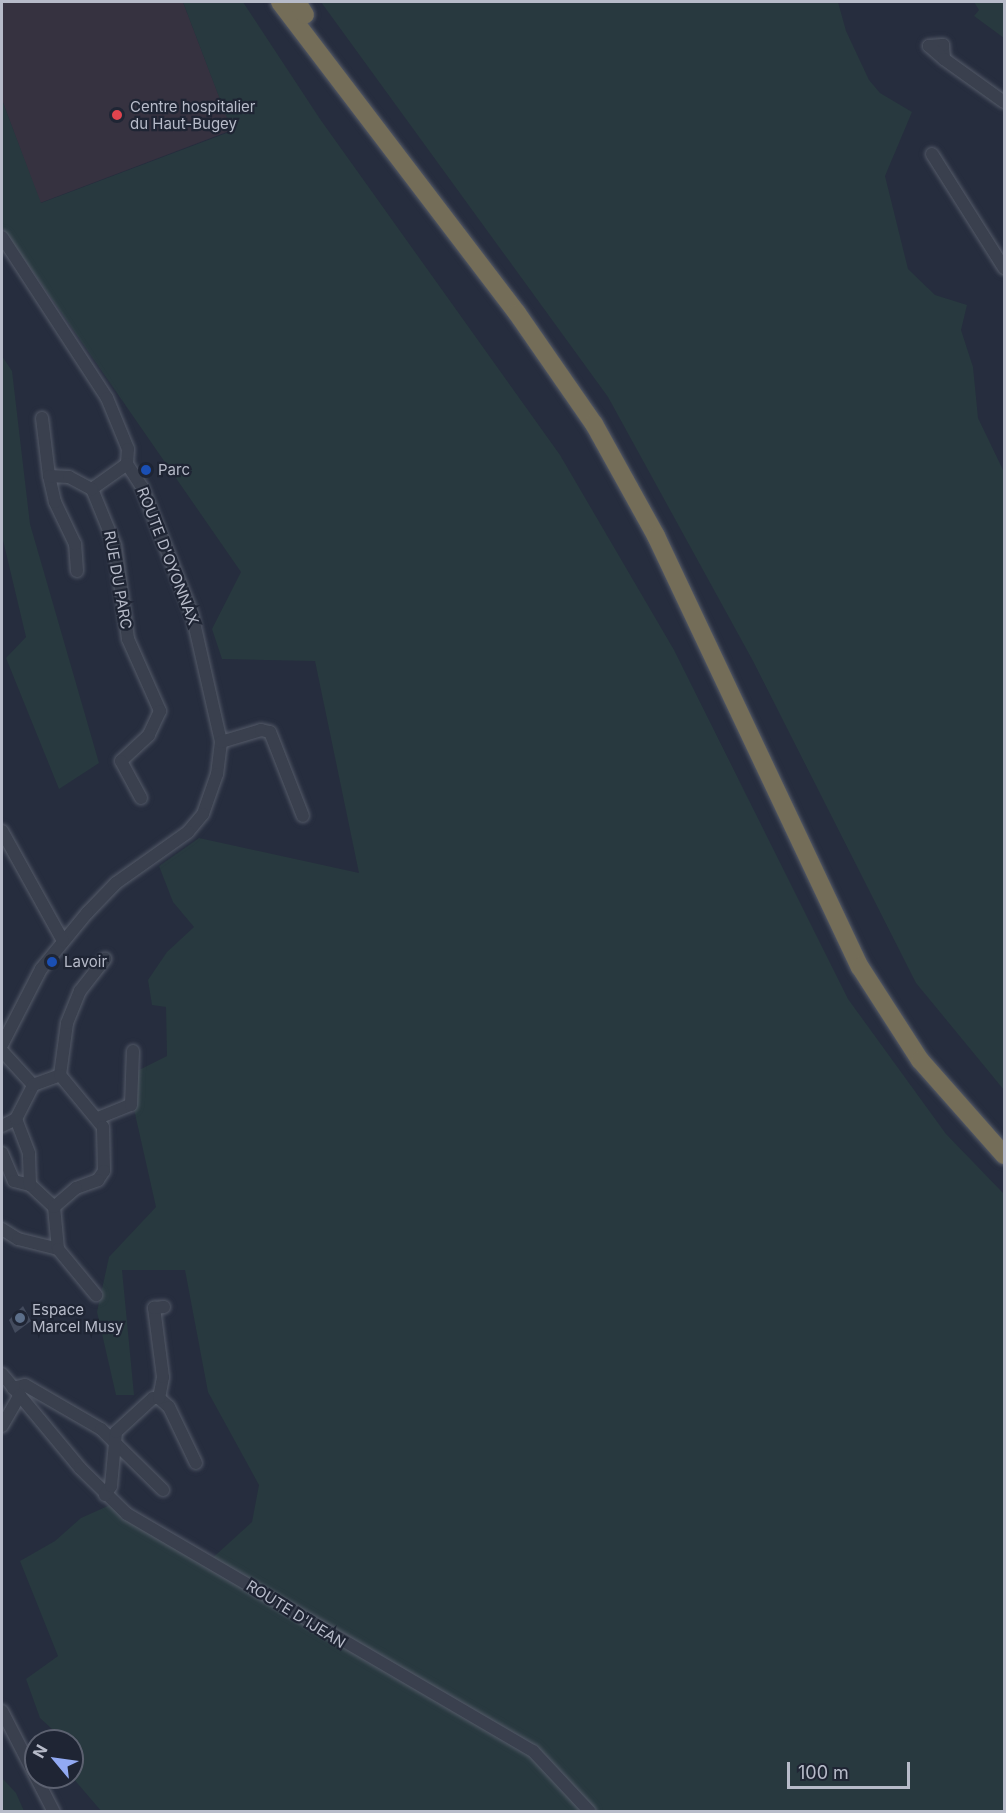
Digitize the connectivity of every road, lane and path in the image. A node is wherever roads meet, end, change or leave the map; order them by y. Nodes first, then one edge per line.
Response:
1 (275, 2) edge
2 (280, 2) edge
3 (299, 6) edge
4 (316, 49) junction
5 (944, 59) dead end
6 (1005, 102) edge
7 (932, 154) dead end
8 (2, 237) edge
9 (1005, 268) edge
10 (42, 418) dead end
11 (127, 464) junction
12 (49, 476) junction
13 (92, 489) junction
14 (77, 571) dead end
15 (221, 742) junction
16 (141, 798) dead end
17 (303, 816) dead end
18 (2, 831) edge
19 (63, 941) junction
20 (105, 959) dead end
21 (2, 1045) edge
22 (2, 1051) edge
23 (133, 1051) dead end
24 (60, 1075) junction
25 (33, 1085) junction
26 (98, 1118) junction
27 (16, 1119) junction
28 (2, 1126) edge
29 (1005, 1139) edge
30 (2, 1153) edge
31 (1005, 1155) edge
32 (30, 1185) junction
33 (54, 1207) junction
34 (2, 1228) edge
35 (58, 1249) junction
36 (96, 1295) dead end
37 (164, 1307) dead end
38 (2, 1374) edge
39 (17, 1392) junction
40 (159, 1398) junction
41 (2, 1426) edge
42 (112, 1440) junction
43 (196, 1463) dead end
44 (163, 1490) dead end
45 (105, 1495) junction
46 (2, 1711) edge
47 (54, 1812) edge
48 (590, 1812) edge

1 - 4 highway
2 - 4 highway
3 - 29 highway
4 - 31 highway
5 - 6 street
7 - 9 street
8 - 11 street, ROUTE D'OYONNAX
10 - 12 street
11 - 13 street
11 - 15 street, ROUTE D'OYONNAX
12 - 13 street
12 - 14 street
13 - 16 street, RUE DU PARC
15 - 17 street
15 - 19 street, ROUTE D'OYONNAX
18 - 19 street
19 - 21 street, ROUTE D'OYONNAX
20 - 24 street
22 - 25 street
23 - 26 street
24 - 25 street
24 - 26 street
25 - 27 street
26 - 33 street
27 - 28 street
27 - 32 street
30 - 32 street
32 - 33 street
33 - 35 street
34 - 35 street
35 - 36 street
37 - 40 street
38 - 39 street, ROUTE D'IJEAN
39 - 41 street
39 - 42 street
39 - 45 street, ROUTE D'IJEAN
40 - 42 street
40 - 43 street
42 - 44 street
42 - 45 street
45 - 48 street, ROUTE D'IJEAN
46 - 47 street

